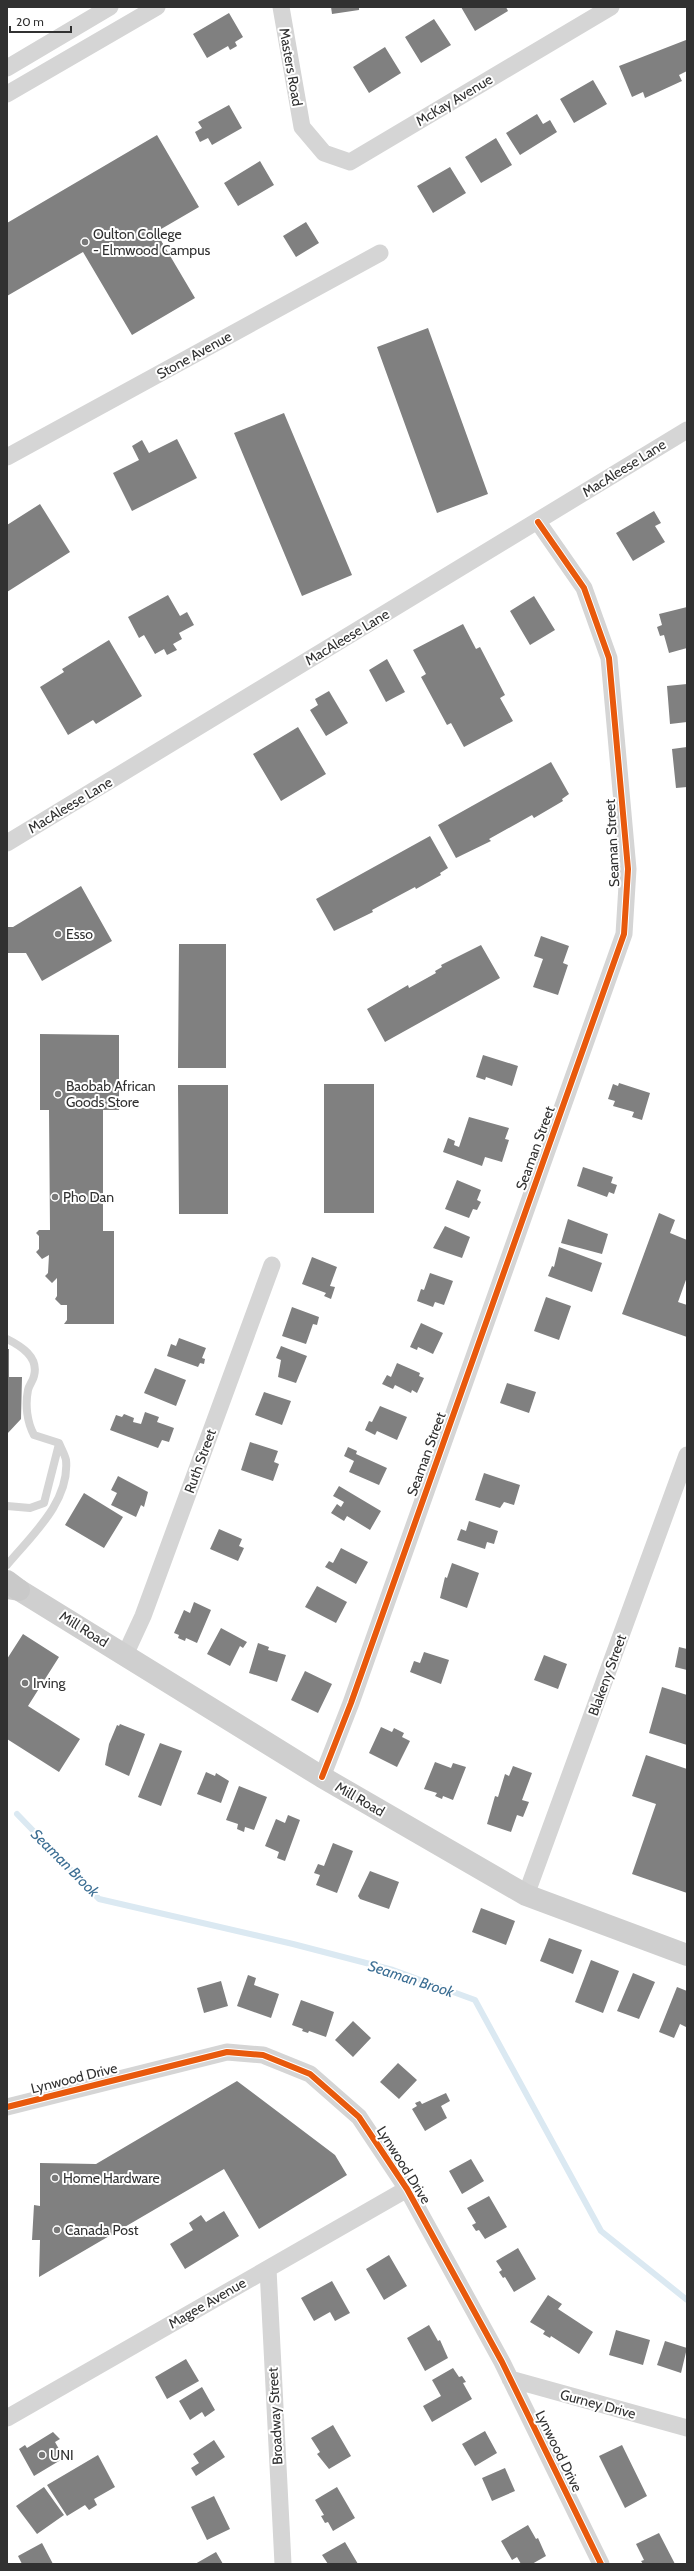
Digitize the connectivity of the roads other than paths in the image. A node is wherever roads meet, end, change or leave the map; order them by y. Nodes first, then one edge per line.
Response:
1 (110, 7) edge
2 (157, 7) edge
3 (281, 7) edge
4 (611, 7) edge
5 (7, 68) edge
6 (7, 94) edge
7 (302, 127) joint
8 (380, 253) dead end
9 (687, 430) edge
10 (7, 457) edge
11 (538, 522) junction
12 (7, 843) edge
13 (272, 1265) dead end
14 (7, 1339) edge
15 (59, 1443) junction
16 (687, 1455) edge
17 (7, 1506) edge
18 (7, 1565) edge
19 (11, 1586) edge
20 (125, 1655) junction
21 (322, 1777) junction
22 (526, 1895) junction
23 (687, 1956) edge
24 (7, 2107) edge
25 (407, 2189) junction
26 (268, 2269) junction
27 (510, 2379) junction
28 (7, 2418) edge
29 (687, 2428) edge
30 (283, 2564) edge
31 (601, 2564) edge

1 - 5 street
2 - 6 street
3 - 7 street, Masters Road
4 - 7 street, McKay Avenue
8 - 10 street, Stone Avenue
9 - 11 street, MacAleese Lane
11 - 12 street, MacAleese Lane
11 - 21 street, Seaman Street
13 - 20 street, Ruth Street
14 - 15 lane
15 - 17 lane
15 - 18 lane
16 - 22 street, Blakeny Street
19 - 20 street, Mill Road
20 - 21 street, Mill Road
21 - 22 street, Mill Road
22 - 23 street, Mill Road
24 - 25 street, Lynwood Drive
25 - 26 street, Magee Avenue
25 - 27 street, Lynwood Drive
26 - 28 street, Magee Avenue
26 - 30 street, Broadway Street
27 - 29 street, Gurney Drive
27 - 31 street, Lynwood Drive

